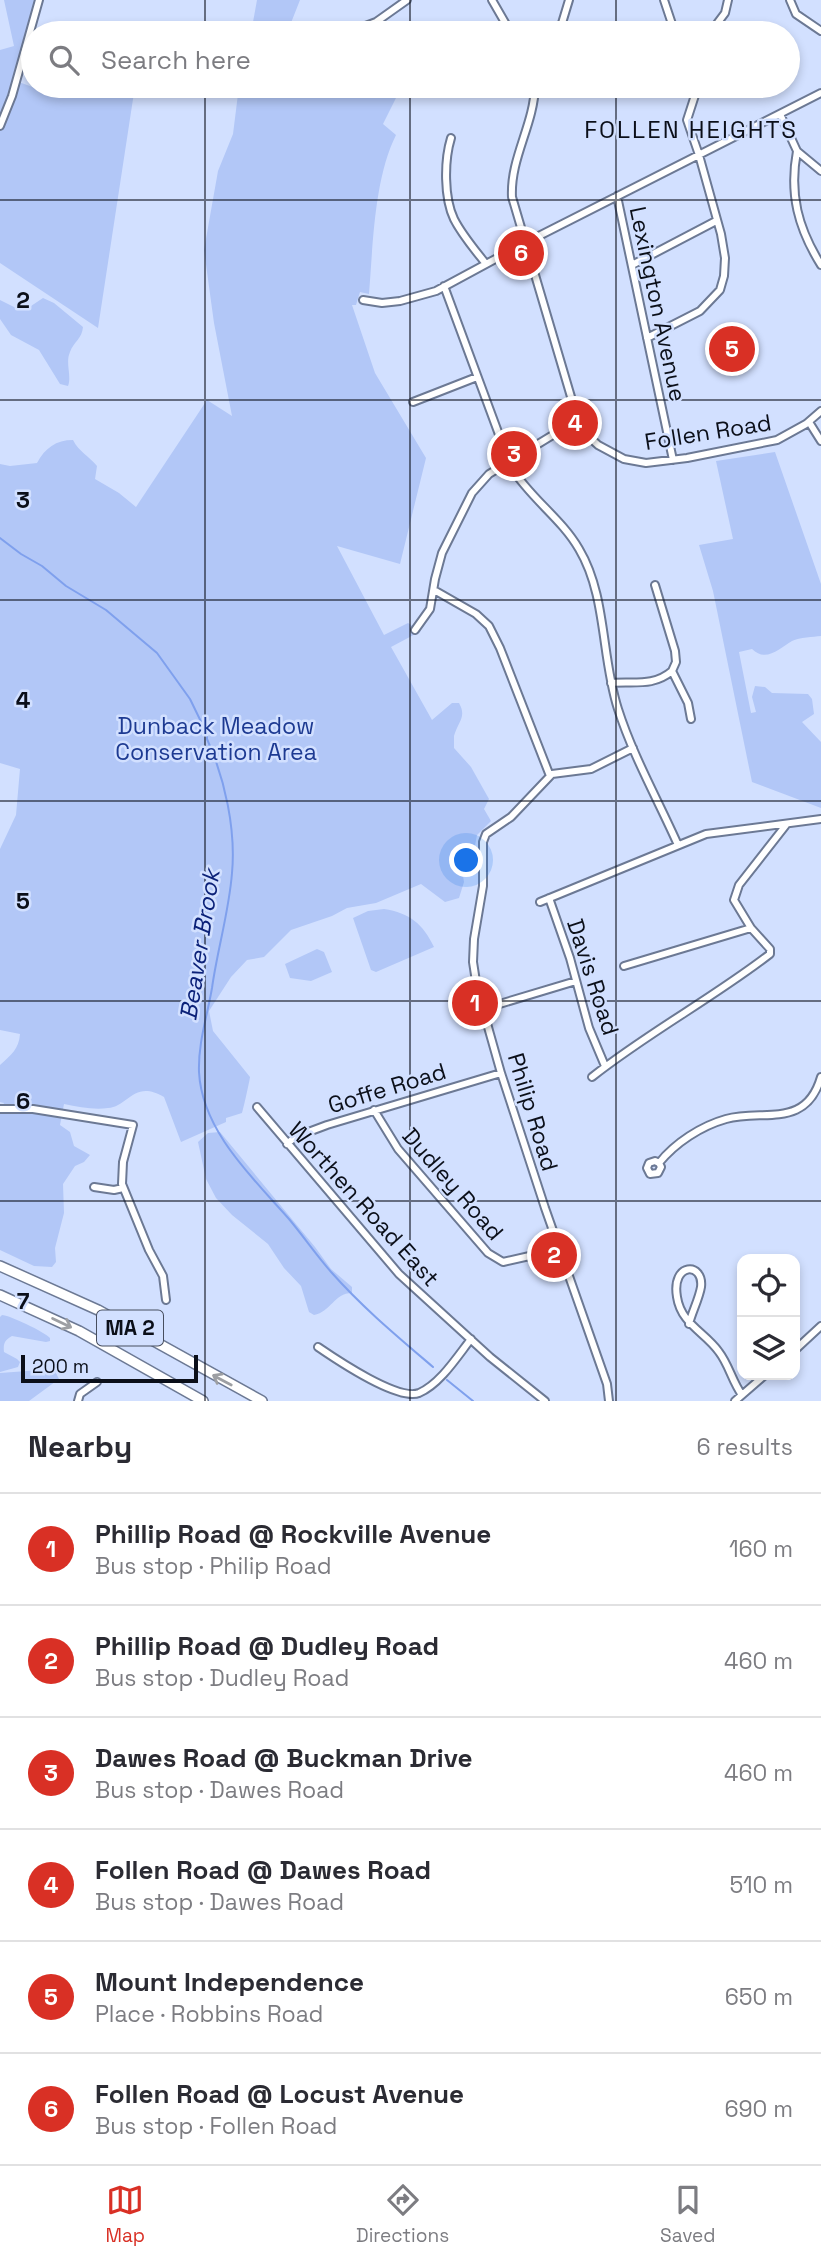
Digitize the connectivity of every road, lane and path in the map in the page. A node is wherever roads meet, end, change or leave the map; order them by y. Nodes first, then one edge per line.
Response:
1 (39, 0) edge
2 (408, 0) edge
3 (492, 0) edge
4 (569, 0) edge
5 (664, 0) edge
6 (728, 0) edge
7 (790, 0) edge
8 (33, 21) edge
9 (377, 21) edge
10 (504, 21) edge
11 (563, 21) edge
12 (671, 21) edge
13 (719, 21) edge
14 (821, 31) edge
15 (21, 64) edge
16 (821, 93) edge
17 (535, 98) edge
18 (537, 98) edge
19 (694, 98) edge
20 (535, 105) junction
21 (780, 114) junction
22 (0, 126) edge
23 (451, 138) dead end
24 (797, 151) junction
25 (699, 155) junction
26 (821, 171) edge
27 (617, 196) junction
28 (716, 221) junction
29 (525, 243) junction
30 (486, 264) junction
31 (632, 265) junction
32 (821, 265) edge
33 (444, 286) junction
34 (363, 300) dead end
35 (647, 338) junction
36 (477, 377) junction
37 (413, 402) dead end
38 (821, 411) edge
39 (579, 419) junction
40 (808, 422) junction
41 (821, 441) edge
42 (673, 460) junction
43 (509, 462) junction
44 (655, 585) dead end
45 (434, 590) junction
46 (415, 630) dead end
47 (672, 671) junction
48 (611, 683) junction
49 (691, 719) dead end
50 (633, 748) junction
51 (550, 776) junction
52 (819, 820) edge
53 (786, 825) junction
54 (821, 828) edge
55 (678, 845) junction
56 (549, 898) junction
57 (540, 902) dead end
58 (751, 928) junction
59 (624, 966) dead end
60 (576, 981) junction
61 (483, 1009) junction
62 (605, 1066) junction
63 (501, 1073) junction
64 (592, 1077) dead end
65 (821, 1077) edge
66 (257, 1107) dead end
67 (0, 1109) edge
68 (374, 1110) junction
69 (287, 1144) junction
70 (659, 1163) dead end
71 (94, 1187) dead end
72 (123, 1188) junction
73 (558, 1246) junction
74 (0, 1266) edge
75 (0, 1295) edge
76 (166, 1300) dead end
77 (689, 1324) junction
78 (821, 1326) edge
79 (471, 1339) junction
80 (800, 1345) edge
81 (318, 1347) dead end
82 (759, 1380) edge
83 (97, 1382) dead end
84 (742, 1395) junction
85 (78, 1401) edge
86 (203, 1401) edge
87 (262, 1401) edge
88 (545, 1401) edge
89 (609, 1401) edge
90 (736, 1401) edge

1 - 8 street
2 - 9 street
3 - 10 street
4 - 11 street
5 - 12 street
6 - 13 street
7 - 14 street
15 - 22 street
16 - 21 street
17 - 20 street, Follen Road
18 - 20 street
19 - 25 street
20 - 29 street, Follen Road
21 - 24 street
21 - 25 street
23 - 30 street
24 - 26 street
24 - 32 street
25 - 27 street
25 - 28 street
27 - 29 street
27 - 31 street, Lexington Avenue
28 - 31 street
28 - 35 street
29 - 30 street
29 - 39 street, Follen Road
30 - 33 street
31 - 35 street, Lexington Avenue
33 - 34 street
33 - 36 street
35 - 42 street, Lexington Avenue
36 - 37 street
36 - 43 street
38 - 40 street, Follen Road
39 - 42 street, Follen Road
39 - 43 street
40 - 41 street
40 - 42 street, Follen Road
43 - 45 street
43 - 48 street
44 - 47 street
45 - 46 street
45 - 51 street
47 - 48 street
47 - 49 street
48 - 50 street
50 - 51 street
50 - 55 street
51 - 61 street, Philip Road
52 - 53 street
52 - 54 street
53 - 55 street
53 - 58 street
55 - 56 street
56 - 57 street
56 - 60 street, Davis Road
58 - 59 street
58 - 62 street
60 - 61 street
60 - 62 street, Davis Road
61 - 63 street, Philip Road
62 - 64 street
63 - 68 street, Goffe Road
63 - 73 street, Philip Road
65 - 70 street
66 - 69 street, Worthen Road East
67 - 72 street
68 - 69 street, Goffe Road
68 - 73 street, Dudley Road
69 - 79 street, Worthen Road East
71 - 72 street
72 - 76 street
73 - 89 street, Philip Road
87 -> 74 highway, MA 2
75 -> 86 highway, MA 2
77 - 77 street
77 - 84 street
78 - 80 street
79 - 81 street
79 - 88 street, Worthen Road East
82 - 84 street
83 - 85 street
84 - 90 street

